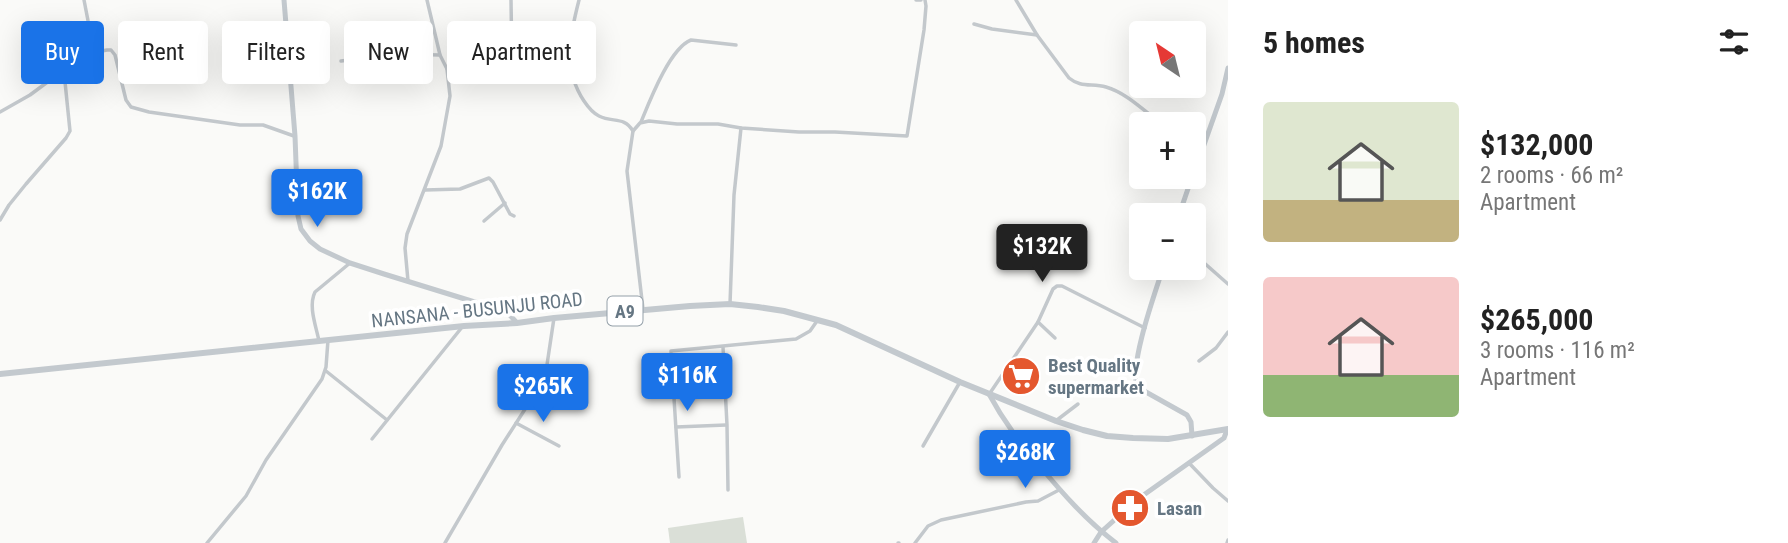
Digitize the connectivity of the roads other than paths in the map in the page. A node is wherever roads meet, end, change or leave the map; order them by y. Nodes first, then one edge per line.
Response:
1 (83, 0) edge
2 (285, 0) edge
3 (427, 0) edge
4 (511, 0) edge
5 (579, 0) edge
6 (920, 0) edge
7 (1016, 0) edge
8 (88, 21) edge
9 (511, 21) edge
10 (574, 21) edge
11 (974, 24) dead end
12 (1037, 35) junction
13 (736, 45) dead end
14 (104, 51) edge
15 (440, 55) junction
16 (341, 61) dead end
17 (1228, 68) edge
18 (447, 69) edge
19 (45, 84) edge
20 (65, 84) edge
21 (449, 84) edge
22 (575, 84) edge
23 (1145, 112) edge
24 (0, 113) edge
25 (640, 123) junction
26 (741, 128) junction
27 (633, 131) junction
28 (295, 136) junction
29 (1206, 137) edge
30 (425, 190) junction
31 (505, 204) junction
32 (514, 216) dead end
33 (0, 220) edge
34 (484, 221) dead end
35 (350, 263) junction
36 (1206, 264) edge
37 (1159, 280) edge
38 (408, 282) junction
39 (1228, 285) edge
40 (730, 304) junction
41 (643, 309) junction
42 (554, 318) junction
43 (818, 320) junction
44 (1038, 322) junction
45 (517, 323) junction
46 (464, 326) junction
47 (1145, 328) junction
48 (1228, 332) edge
49 (1055, 338) dead end
50 (328, 340) junction
51 (318, 341) junction
52 (723, 347) junction
53 (1199, 361) dead end
54 (325, 370) junction
55 (0, 373) edge
56 (960, 382) junction
57 (989, 394) junction
58 (1078, 404) dead end
59 (387, 420) junction
60 (1056, 421) junction
61 (516, 423) junction
62 (727, 425) junction
63 (676, 427) junction
64 (1228, 429) edge
65 (1192, 436) junction
66 (372, 439) dead end
67 (559, 446) dead end
68 (923, 446) dead end
69 (1189, 463) junction
70 (679, 477) dead end
71 (728, 490) dead end
72 (1059, 491) junction
73 (1228, 501) edge
74 (1101, 532) junction
75 (207, 543) edge
76 (445, 543) edge
77 (915, 543) edge
78 (1094, 543) edge
79 (1116, 543) edge

1 - 8 street
2 - 28 street
3 - 15 street
4 - 9 street
5 - 10 street
6 - 26 street
7 - 12 street
11 - 12 street
12 - 23 street
13 - 25 street
14 - 28 street
15 - 16 street
15 - 18 street
17 - 29 street
19 - 24 street
20 - 33 street
21 - 30 street
22 - 27 street
25 - 26 street
25 - 27 street
26 - 40 street
27 - 41 street
28 - 35 street
30 - 31 street
30 - 38 street
31 - 32 street
31 - 34 street
35 - 38 street
35 - 51 street
36 - 39 street
37 - 47 street
38 - 45 street
40 - 41 main road, NANSANA - BUSUNJU ROAD / A9
40 - 43 main road, NANSANA - BUSUNJU ROAD / A9
41 - 42 main road, NANSANA - BUSUNJU ROAD / A9
42 - 45 main road, NANSANA - BUSUNJU ROAD / A9
42 - 61 street
43 - 52 street
43 - 56 main road, NANSANA - BUSUNJU ROAD / A9
44 - 47 street
44 - 49 street
44 - 57 street
45 - 46 main road, NANSANA - BUSUNJU ROAD / A9
46 - 50 main road, NANSANA - BUSUNJU ROAD / A9
46 - 59 street
47 - 65 street
48 - 53 street
50 - 51 main road, NANSANA - BUSUNJU ROAD / A9
50 - 54 street
51 - 55 main road, NANSANA - BUSUNJU ROAD / A9
52 - 62 street
52 - 63 street
54 - 59 street
54 - 75 street
56 - 57 main road, NANSANA - BUSUNJU ROAD / A9
56 - 68 street
57 - 60 main road, NANSANA - BUSUNJU ROAD / A9
57 - 72 street
58 - 60 street
59 - 66 street
60 - 65 main road, NANSANA - BUSUNJU ROAD / A9
61 - 67 street
61 - 76 street
62 - 63 street
62 - 71 street
63 - 70 street
64 - 65 main road, NANSANA - BUSUNJU ROAD / A9
64 - 69 street
69 - 73 street
69 - 74 street
72 - 74 street
72 - 77 street
74 - 78 street
74 - 79 street

